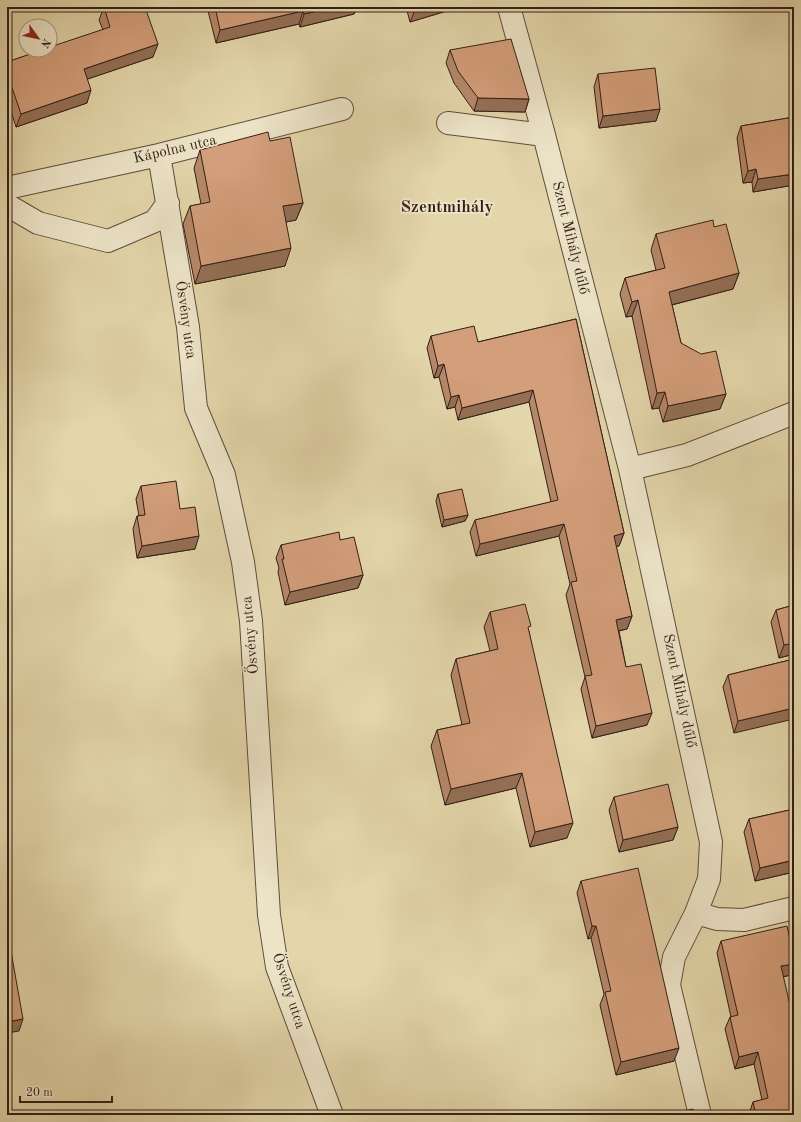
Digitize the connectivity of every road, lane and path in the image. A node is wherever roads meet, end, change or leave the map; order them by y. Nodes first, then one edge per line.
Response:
1 (509, 7) edge
2 (342, 109) dead end
3 (448, 123) dead end
4 (544, 136) junction
5 (159, 155) junction
6 (7, 188) edge
7 (168, 203) junction
8 (7, 205) edge
9 (794, 413) edge
10 (630, 469) junction
11 (794, 908) edge
12 (696, 913) junction
13 (332, 1115) edge
14 (700, 1115) edge

1 - 4 street, Szent Mihály dűlő
2 - 5 street, Kápolna utca
3 - 4 street
4 - 10 street, Szent Mihály dűlő
5 - 6 street, Kápolna utca
5 - 7 street, Ösvény utca
7 - 8 street
7 - 13 street, Ösvény utca
9 - 10 street
10 - 12 street, Szent Mihály dűlő
11 - 12 street
12 - 14 street, Szent Mihály dűlő

